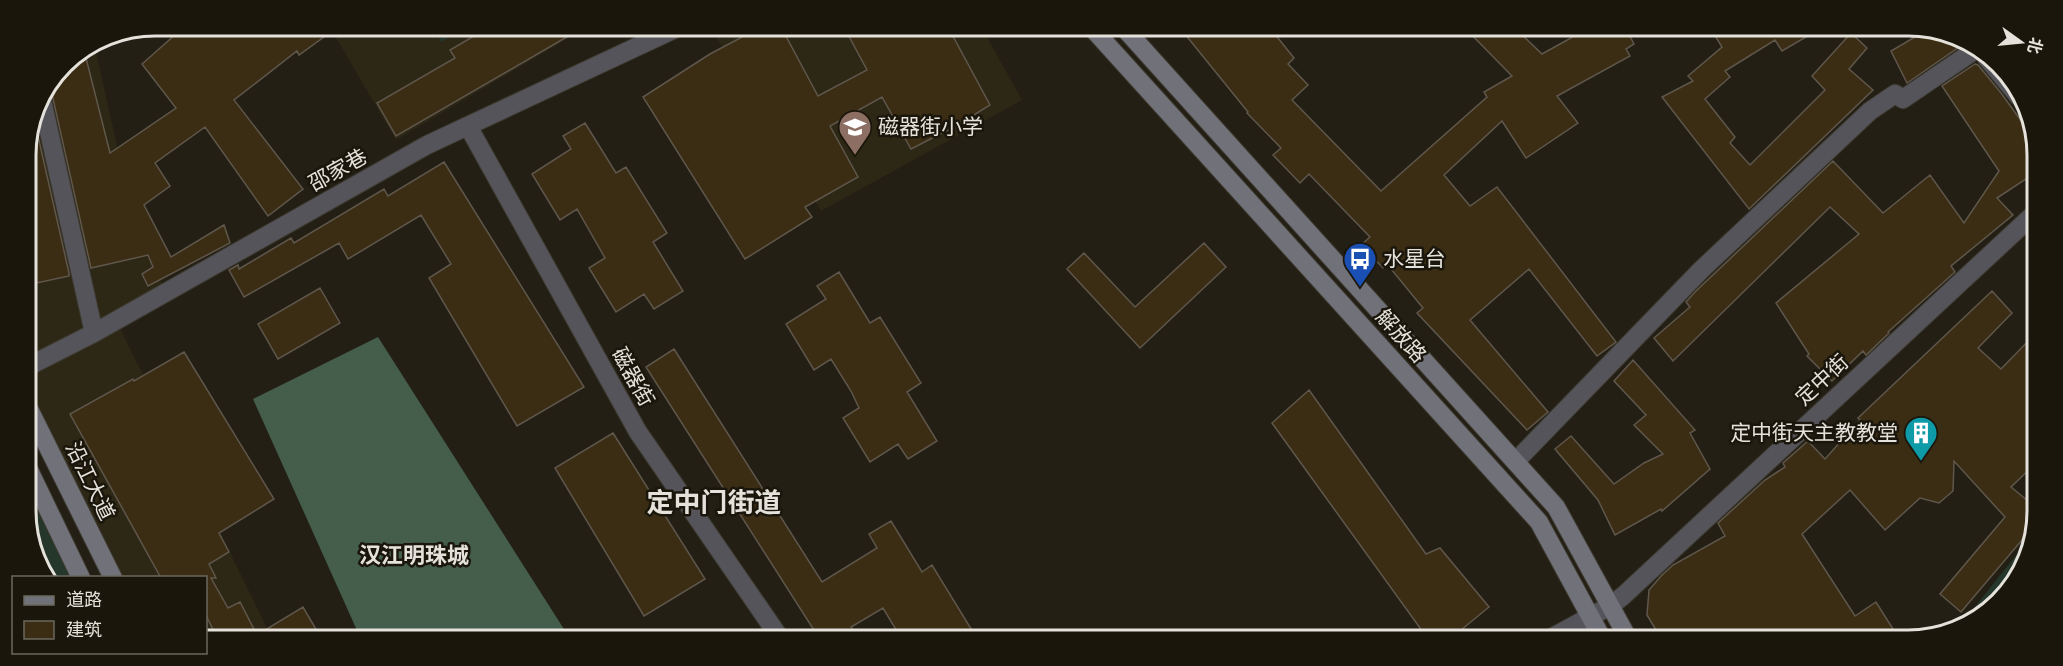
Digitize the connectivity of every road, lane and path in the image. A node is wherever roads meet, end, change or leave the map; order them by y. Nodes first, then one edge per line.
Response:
1 (660, 36) edge
2 (1099, 36) edge
3 (1131, 36) edge
4 (1970, 53) edge
5 (44, 111) edge
6 (468, 126) junction
7 (2027, 220) edge
8 (94, 333) junction
9 (36, 362) edge
10 (36, 423) edge
11 (1516, 461) junction
12 (36, 485) edge
13 (80, 576) edge
14 (112, 576) edge
15 (1610, 606) junction
16 (1592, 617) junction
17 (774, 630) edge
18 (1567, 630) edge
19 (1599, 630) edge
20 (1623, 630) edge

1 - 6 street, 邵家巷
2 - 16 main road, 解放路
3 - 11 main road, 解放路
4 - 11 street
5 - 8 street
6 - 8 street, 邵家巷
6 - 17 street, 磁器街
7 - 15 street, 定中街
8 - 9 street, 邵家巷
10 - 14 main road, 沿江大道
11 - 15 main road, 解放路
12 - 13 main road
15 - 16 street, 定中街
15 - 20 main road, 解放路
16 - 18 street, 定中街
16 - 19 main road, 解放路

